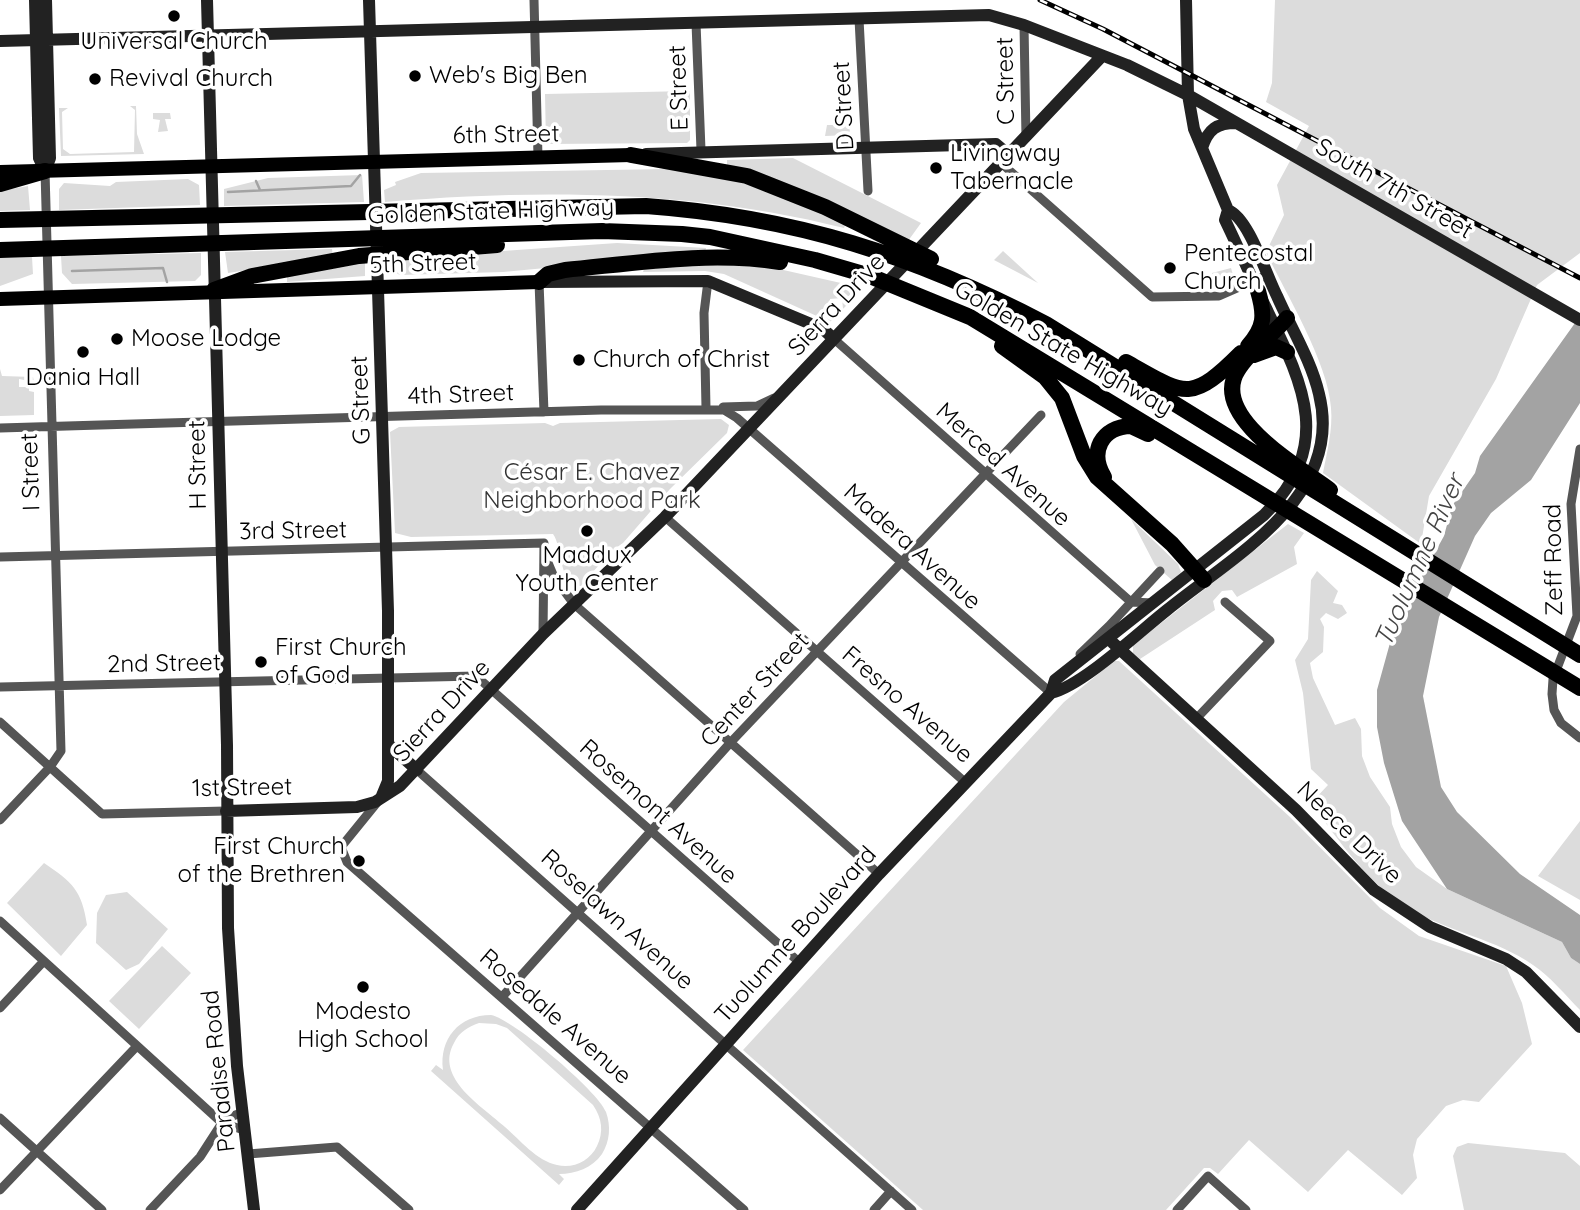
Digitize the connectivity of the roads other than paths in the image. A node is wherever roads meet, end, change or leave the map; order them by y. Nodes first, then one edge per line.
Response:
1 (35, 0) edge
2 (46, 0) edge
3 (207, 0) edge
4 (369, 0) edge
5 (534, 0) edge
6 (1186, 0) edge
7 (859, 19) junction
8 (696, 23) junction
9 (1024, 24) junction
10 (534, 26) junction
11 (370, 32) junction
12 (208, 36) junction
13 (42, 40) junction
14 (0, 41) edge
15 (1102, 56) junction
16 (1188, 95) junction
17 (1237, 123) junction
18 (1026, 138) junction
19 (865, 147) junction
20 (1202, 148) junction
21 (701, 150) junction
22 (631, 155) junction
23 (538, 157) junction
24 (1005, 159) junction
25 (374, 162) junction
26 (210, 166) junction
27 (45, 171) junction
28 (0, 172) edge
29 (0, 184) edge
30 (868, 191) dead end
31 (1228, 210) junction
32 (0, 220) edge
33 (603, 231) junction
34 (0, 250) edge
35 (1267, 275) junction
36 (870, 276) junction
37 (708, 281) junction
38 (539, 282) junction
39 (896, 285) junction
40 (974, 286) junction
41 (1256, 286) junction
42 (377, 288) junction
43 (214, 290) junction
44 (48, 297) junction
45 (0, 299) edge
46 (1580, 320) edge
47 (1046, 324) junction
48 (1279, 324) junction
49 (834, 339) junction
50 (1287, 352) junction
51 (1247, 353) junction
52 (782, 393) junction
53 (710, 408) junction
54 (544, 412) junction
55 (1041, 415) dead end
56 (383, 416) junction
57 (218, 422) junction
58 (0, 428) edge
59 (51, 428) junction
60 (749, 429) junction
61 (1580, 449) edge
62 (1274, 458) junction
63 (985, 474) junction
64 (1254, 489) junction
65 (1113, 490) junction
66 (666, 517) junction
67 (387, 548) junction
68 (544, 548) junction
69 (221, 552) junction
70 (55, 556) junction
71 (0, 557) edge
72 (901, 563) junction
73 (1160, 571) dead end
74 (1200, 575) junction
75 (1131, 602) junction
76 (1225, 602) dead end
77 (1154, 603) junction
78 (574, 604) junction
79 (1109, 631) junction
80 (543, 634) junction
81 (1118, 649) junction
82 (817, 652) junction
83 (1580, 655) edge
84 (389, 676) junction
85 (224, 682) junction
86 (59, 685) junction
87 (1575, 685) edge
88 (0, 687) edge
89 (492, 689) junction
90 (1051, 693) junction
91 (1196, 719) junction
92 (0, 722) edge
93 (1580, 738) edge
94 (731, 742) junction
95 (389, 746) junction
96 (50, 768) junction
97 (417, 769) junction
98 (966, 783) junction
99 (381, 798) junction
100 (226, 811) junction
101 (0, 820) edge
102 (651, 832) junction
103 (341, 852) joint
104 (879, 874) junction
105 (577, 913) junction
106 (0, 921) edge
107 (228, 928) joint
108 (44, 961) junction
109 (799, 962) junction
110 (502, 997) junction
111 (0, 1007) edge
112 (1580, 1027) edge
113 (726, 1044) junction
114 (137, 1046) junction
115 (241, 1113) junction
116 (0, 1118) edge
117 (223, 1123) junction
118 (651, 1128) junction
119 (244, 1130) junction
120 (37, 1152) junction
121 (248, 1154) junction
122 (0, 1190) edge
123 (891, 1191) junction
124 (102, 1210) edge
125 (150, 1210) edge
126 (254, 1210) edge
127 (409, 1210) edge
128 (577, 1210) edge
129 (744, 1210) edge
130 (874, 1210) edge
131 (912, 1210) edge
132 (1177, 1210) edge
133 (1246, 1210) edge

1 - 13 main road, I Street
2 - 13 main road, I Street
3 - 12 main road, H Street
4 - 11 main road, G Street
5 - 10 street
6 - 16 main road, Tuolumne Boulevard
7 - 8 main road, South 7th Street
7 - 9 main road, South 7th Street
7 - 19 street, D Street
8 - 10 main road, South 7th Street
8 - 21 street, E Street
9 - 15 main road, South 7th Street
9 - 18 street, C Street
10 - 11 main road, South 7th Street
10 - 23 street
11 - 12 main road, South 7th Street
11 - 25 main road, G Street
12 - 13 main road, South 7th Street
12 - 26 main road, H Street
13 - 14 main road, South 7th Street
13 - 27 main road, I Street
15 - 16 main road, South 7th Street
15 - 18 main road, Sierra Drive
16 - 17 main road, South 7th Street
16 - 20 main road, Tuolumne Boulevard
17 - 20 main road
17 - 46 main road, South 7th Street
18 - 24 main road, Sierra Drive
19 - 21 main road, 6th Street
19 - 24 main road, 6th Street
19 - 30 street, D Street
20 - 31 main road, Tuolumne Boulevard
21 - 22 main road, 6th Street
22 - 23 main road, 6th Street
22 - 40 highway
23 - 25 main road, 6th Street
24 - 41 street
24 - 49 main road, Sierra Drive
25 - 26 main road, 6th Street
25 - 42 main road, G Street
26 - 27 main road, 6th Street
26 - 43 main road, H Street
27 - 28 main road, 6th Street
27 - 29 highway
27 - 44 street, I Street
31 - 35 main road, Tuolumne Boulevard
31 - 41 main road, Tuolumne Boulevard
32 - 40 highway, Golden State Highway
33 - 34 highway, Golden State Highway
33 - 36 highway, Golden State Highway
33 - 43 highway
35 - 41 street
35 - 48 main road, Tuolumne Boulevard
36 - 38 highway
36 - 39 highway, Golden State Highway
37 - 38 main road, 5th Street
37 - 49 main road, 5th Street
37 - 53 street
38 - 42 main road, 5th Street
38 - 54 street
39 - 64 highway, Golden State Highway
39 - 65 highway
40 - 47 highway, Golden State Highway
41 - 48 main road, Tuolumne Boulevard
41 - 51 highway
42 - 43 main road, 5th Street
42 - 56 main road, G Street
43 - 44 main road, 5th Street
43 - 57 main road, H Street
44 - 45 main road, 5th Street
44 - 59 street, I Street
47 - 51 highway
47 - 62 highway, Golden State Highway
48 - 50 main road, Tuolumne Boulevard
48 - 51 highway
48 - 74 main road, Tuolumne Boulevard
49 - 52 main road, Sierra Drive
49 - 63 street, Merced Avenue
50 - 51 highway
50 - 74 main road, Tuolumne Boulevard
51 - 62 highway
52 - 53 street, 4th Street
52 - 60 main road, Sierra Drive
53 - 54 street, 4th Street
53 - 60 street, 4th Street
54 - 56 street, 4th Street
55 - 63 street, Center Street
56 - 57 street, 4th Street
56 - 67 main road, G Street
57 - 59 street, 4th Street
57 - 69 main road, H Street
58 - 59 street, 4th Street
59 - 70 street, I Street
60 - 66 main road, Sierra Drive
60 - 72 street, Madera Avenue
61 - 93 street, Zeff Road
62 - 83 highway
63 - 72 street, Center Street
63 - 75 street, Merced Avenue
64 - 65 highway
64 - 87 highway, Golden State Highway
65 - 74 highway
66 - 78 main road, Sierra Drive
66 - 82 street, Fresno Avenue
67 - 68 street, 3rd Street
67 - 69 street, 3rd Street
67 - 84 main road, G Street
68 - 78 street
68 - 80 street
69 - 70 street, 3rd Street
69 - 85 main road, H Street
70 - 71 street, 3rd Street
70 - 86 street, I Street
72 - 82 street, Center Street
72 - 90 street, Madera Avenue
73 - 75 street, Tuolumne Boulevard
74 - 77 main road, Tuolumne Boulevard
74 - 81 main road, Tuolumne Boulevard
75 - 77 street
75 - 79 street, Tuolumne Boulevard
76 - 91 street
77 - 79 main road, Tuolumne Boulevard
78 - 80 main road, Sierra Drive
78 - 94 street
79 - 81 main road, Neece Drive
79 - 90 main road, Tuolumne Boulevard
80 - 89 main road, Sierra Drive
81 - 90 main road, Tuolumne Boulevard
81 - 91 main road, Neece Drive
82 - 94 street, Center Street
82 - 98 street, Fresno Avenue
84 - 85 street, 2nd Street
84 - 89 street, 2nd Street
84 - 95 main road, G Street
85 - 86 street, 2nd Street
85 - 100 main road, H Street
86 - 88 street, 2nd Street
86 - 96 street, I Street
89 - 97 main road, Sierra Drive
89 - 102 street, Rosemont Avenue
90 - 98 main road, Tuolumne Boulevard
91 - 112 main road, Neece Drive
92 - 96 street
94 - 102 street, Center Street
94 - 104 street
95 - 97 main road, Roselawn Avenue
95 - 99 main road, G Street
96 - 100 street, 1st Street
96 - 101 street
97 - 99 main road, Sierra Drive
97 - 105 street, Roselawn Avenue
98 - 104 main road, Tuolumne Boulevard
99 - 100 main road, 1st Street
99 - 103 street, Sierra Drive
100 - 107 main road, H Street
102 - 105 street, Center Street
102 - 109 street, Rosemont Avenue
103 - 110 street, Rosedale Avenue
104 - 109 main road, Tuolumne Boulevard
105 - 110 street, Center Street
105 - 113 street, Roselawn Avenue
106 - 108 street
107 - 115 main road, Paradise Road
108 - 111 street
108 - 114 street
109 - 113 main road, Tuolumne Boulevard
110 - 118 street, Rosedale Avenue
113 - 118 main road, Tuolumne Boulevard
113 - 123 street, Roselawn Avenue
114 - 117 street
114 - 120 street
115 - 117 street
115 - 119 main road, Paradise Road
116 - 120 street
117 - 119 street
117 - 125 street
118 - 128 main road, Tuolumne Boulevard
118 - 129 street, Rosedale Avenue
119 - 121 main road, Paradise Road
120 - 122 street
120 - 124 street
121 - 126 main road, Paradise Road
121 - 127 street
123 - 130 street
123 - 131 street, Roselawn Avenue
132 - 133 street

